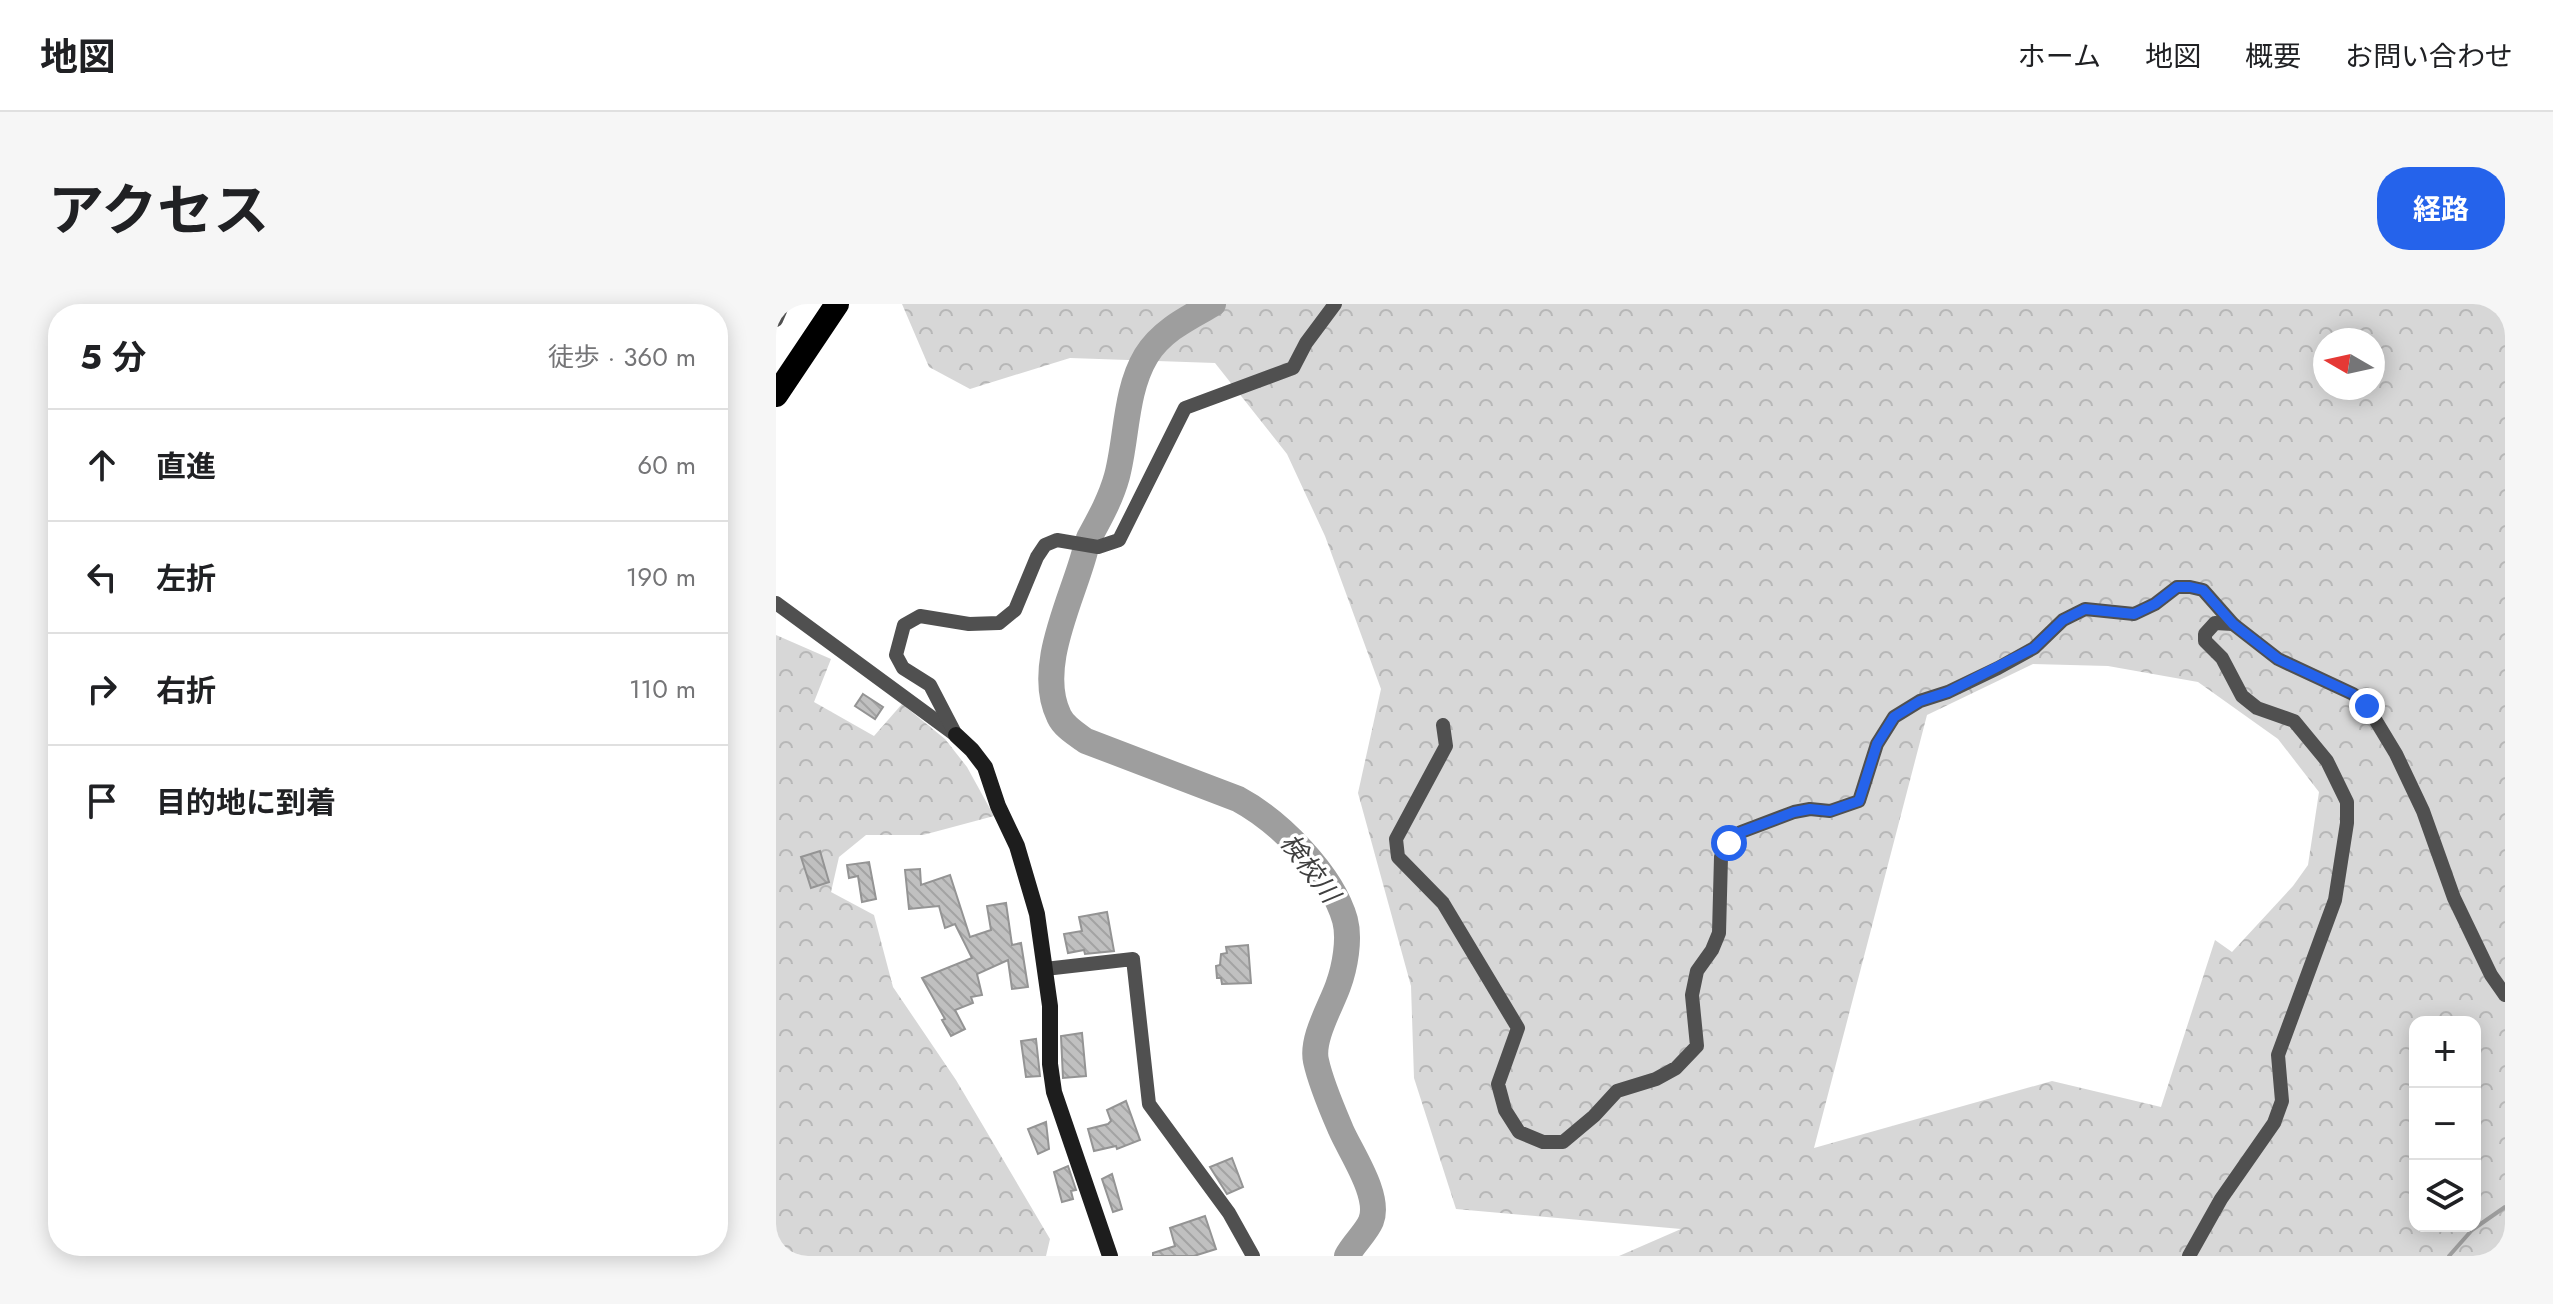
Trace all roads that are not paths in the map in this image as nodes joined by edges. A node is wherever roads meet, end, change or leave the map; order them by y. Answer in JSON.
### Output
{"nodes":[{"id":1,"x":783,"y":304,"type":"edge"},
{"id":2,"x":824,"y":304,"type":"edge"},
{"id":3,"x":837,"y":304,"type":"edge"},
{"id":4,"x":1335,"y":304,"type":"edge"},
{"id":5,"x":776,"y":320,"type":"edge"},
{"id":6,"x":776,"y":375,"type":"edge"},
{"id":7,"x":776,"y":395,"type":"edge"},
{"id":8,"x":777,"y":605,"type":"edge"},
{"id":9,"x":2233,"y":624,"type":"junction"},
{"id":10,"x":1443,"y":725,"type":"dead end"},
{"id":11,"x":956,"y":735,"type":"junction"},
{"id":12,"x":1045,"y":969,"type":"junction"},
{"id":13,"x":2505,"y":995,"type":"edge"},
{"id":14,"x":1251,"y":1254,"type":"edge"},
{"id":15,"x":1110,"y":1256,"type":"edge"},
{"id":16,"x":2189,"y":1256,"type":"edge"}],
"edges":[{"from":1,"to":5,"type":"street"},
{"from":2,"to":6,"type":"highway"},
{"from":3,"to":7,"type":"highway"},
{"from":4,"to":11,"type":"street"},
{"from":8,"to":11,"type":"street"},
{"from":9,"to":10,"type":"street"},
{"from":9,"to":13,"type":"street"},
{"from":9,"to":16,"type":"street"},
{"from":11,"to":12,"type":"street"},
{"from":12,"to":14,"type":"street"},
{"from":12,"to":15,"type":"street"}]}
